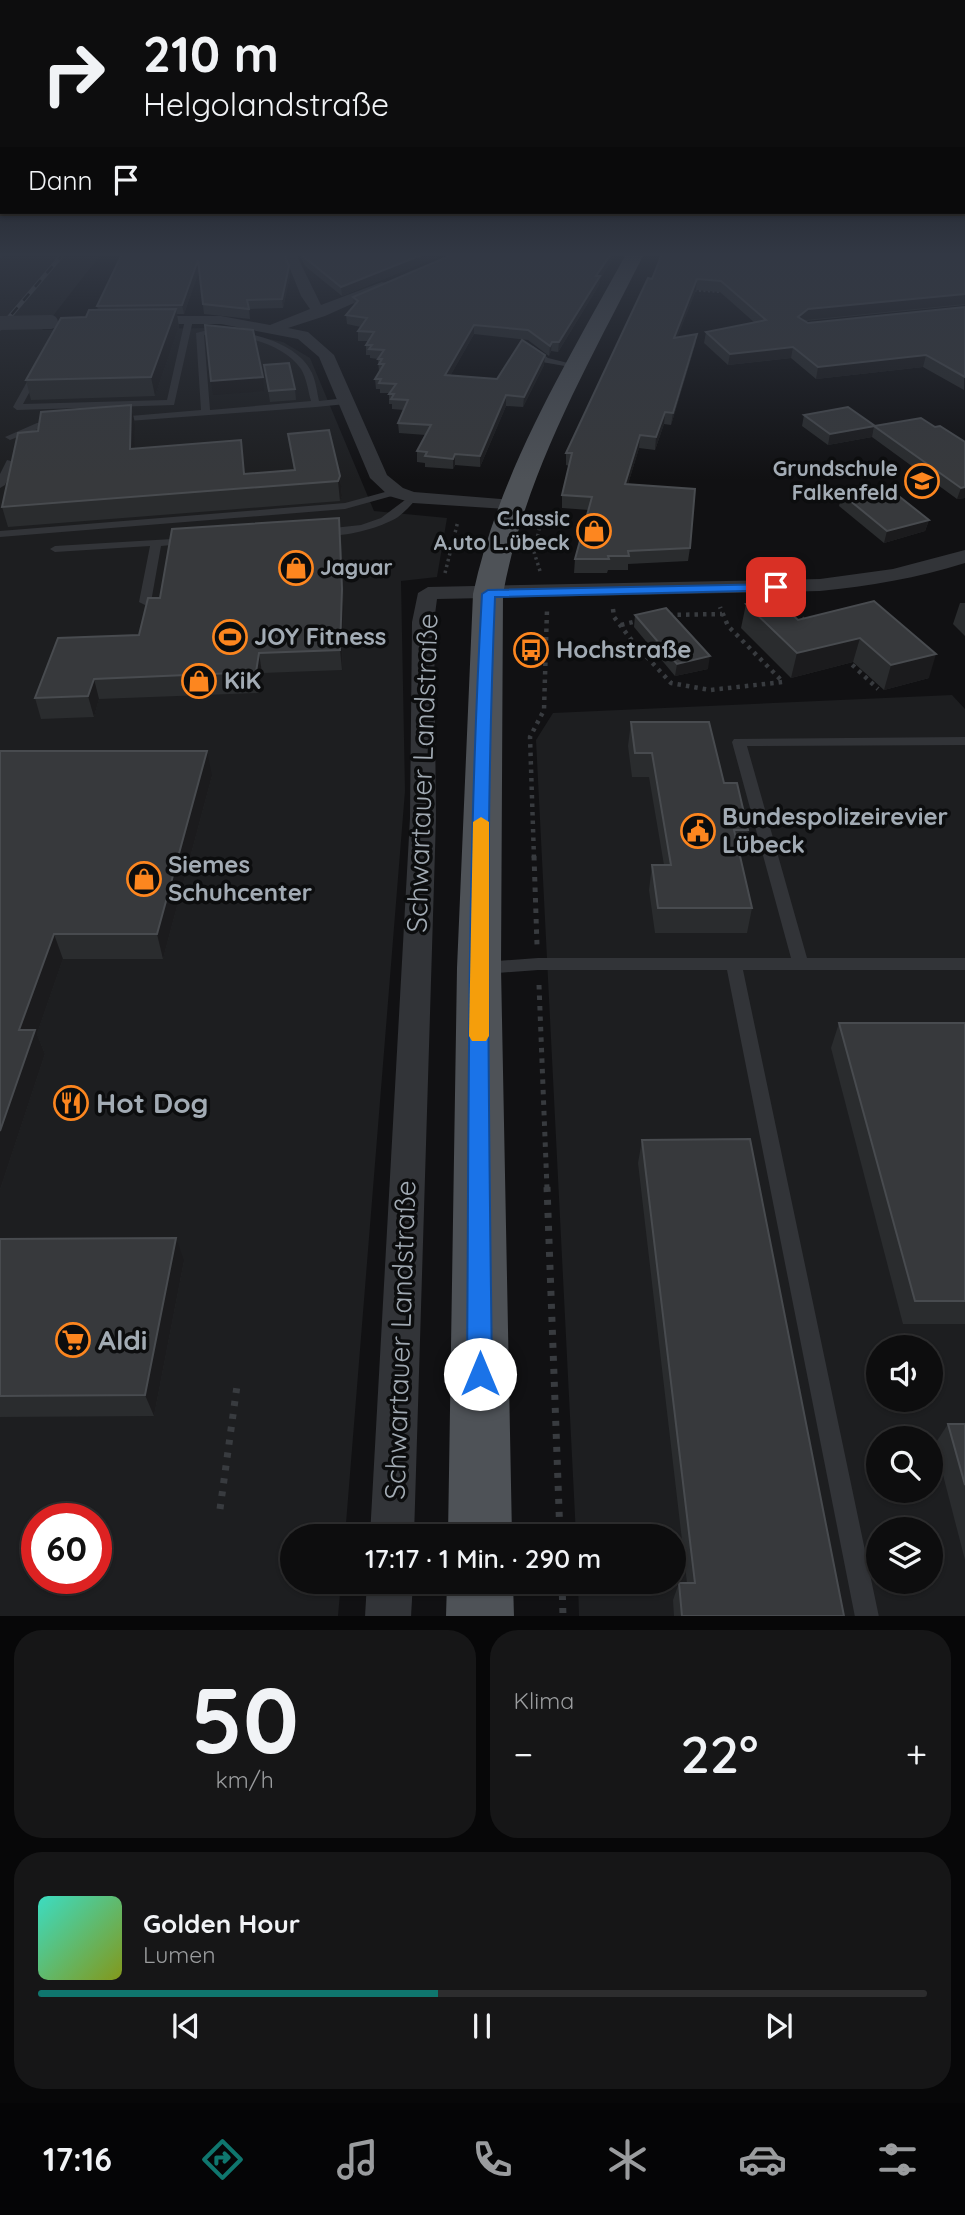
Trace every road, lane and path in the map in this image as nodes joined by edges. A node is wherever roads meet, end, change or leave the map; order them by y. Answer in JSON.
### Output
{"nodes":[{"id":1,"x":186,"y":329,"type":"edge"},
{"id":2,"x":280,"y":329,"type":"edge"},
{"id":3,"x":307,"y":329,"type":"edge"},
{"id":4,"x":595,"y":329,"type":"edge"},
{"id":5,"x":303,"y":335,"type":"junction"},
{"id":6,"x":526,"y":345,"type":"edge"},
{"id":7,"x":41,"y":364,"type":"edge"},
{"id":8,"x":576,"y":366,"type":"junction"},
{"id":9,"x":346,"y":401,"type":"junction"},
{"id":10,"x":316,"y":404,"type":"junction"},
{"id":11,"x":206,"y":414,"type":"junction"},
{"id":12,"x":110,"y":420,"type":"edge"},
{"id":13,"x":68,"y":423,"type":"edge"},
{"id":14,"x":10,"y":437,"type":"dead end"},
{"id":15,"x":10,"y":462,"type":"edge"},
{"id":16,"x":0,"y":485,"type":"edge"},
{"id":17,"x":404,"y":494,"type":"junction"},
{"id":18,"x":546,"y":499,"type":"dead end"},
{"id":19,"x":464,"y":502,"type":"junction"},
{"id":20,"x":514,"y":506,"type":"junction"},
{"id":21,"x":0,"y":534,"type":"edge"},
{"id":22,"x":305,"y":534,"type":"edge"},
{"id":23,"x":197,"y":540,"type":"edge"},
{"id":24,"x":156,"y":542,"type":"junction"},
{"id":25,"x":55,"y":549,"type":"dead end"},
{"id":26,"x":965,"y":556,"type":"edge"},
{"id":27,"x":776,"y":587,"type":"junction"},
{"id":28,"x":716,"y":589,"type":"junction"},
{"id":29,"x":613,"y":590,"type":"junction"},
{"id":30,"x":545,"y":592,"type":"junction"},
{"id":31,"x":466,"y":593,"type":"junction"},
{"id":32,"x":145,"y":602,"type":"edge"},
{"id":33,"x":722,"y":614,"type":"junction"},
{"id":34,"x":659,"y":616,"type":"edge"},
{"id":35,"x":646,"y":619,"type":"edge"},
{"id":36,"x":621,"y":625,"type":"junction"},
{"id":37,"x":813,"y":629,"type":"edge"},
{"id":38,"x":841,"y":655,"type":"edge"},
{"id":39,"x":878,"y":689,"type":"dead end"},
{"id":40,"x":965,"y":741,"type":"edge"},
{"id":41,"x":538,"y":964,"type":"junction"},
{"id":42,"x":965,"y":964,"type":"edge"},
{"id":43,"x":734,"y":965,"type":"junction"},
{"id":44,"x":801,"y":965,"type":"junction"},
{"id":45,"x":479,"y":968,"type":"junction"},
{"id":46,"x":237,"y":1386,"type":"dead end"},
{"id":47,"x":220,"y":1509,"type":"dead end"},
{"id":48,"x":393,"y":1524,"type":"edge"},
{"id":49,"x":480,"y":1524,"type":"edge"},
{"id":50,"x":560,"y":1524,"type":"edge"},
{"id":51,"x":389,"y":1594,"type":"edge"},
{"id":52,"x":480,"y":1594,"type":"edge"},
{"id":53,"x":562,"y":1594,"type":"edge"},
{"id":54,"x":388,"y":1616,"type":"edge"},
{"id":55,"x":480,"y":1616,"type":"edge"},
{"id":56,"x":563,"y":1616,"type":"edge"},
{"id":57,"x":867,"y":1616,"type":"edge"}],
"edges":[{"from":1,"to":7,"type":"lane"},
{"from":2,"to":5,"type":"street"},
{"from":3,"to":5,"type":"street"},
{"from":4,"to":8,"type":"main road"},
{"from":5,"to":9,"type":"street"},
{"from":6,"to":8,"type":"lane"},
{"from":8,"to":20,"type":"main road"},
{"from":9,"to":10,"type":"lane"},
{"from":9,"to":17,"type":"street"},
{"from":10,"to":11,"type":"lane"},
{"from":10,"to":11,"type":"lane"},
{"from":11,"to":12,"type":"lane"},
{"from":13,"to":14,"type":"lane"},
{"from":15,"to":16,"type":"lane"},
{"from":17,"to":19,"type":"street"},
{"from":17,"to":21,"type":"lane"},
{"from":17,"to":22,"type":"lane"},
{"from":18,"to":30,"type":"path"},
{"from":19,"to":20,"type":"street"},
{"from":19,"to":31,"type":"path"},
{"from":20,"to":31,"type":"main road"},
{"from":23,"to":24,"type":"lane"},
{"from":24,"to":25,"type":"lane"},
{"from":24,"to":32,"type":"lane"},
{"from":26,"to":27,"type":"street"},
{"from":27,"to":28,"type":"street"},
{"from":27,"to":37,"type":"path"},
{"from":28,"to":29,"type":"street"},
{"from":28,"to":33,"type":"path"},
{"from":29,"to":30,"type":"street"},
{"from":29,"to":36,"type":"path"},
{"from":30,"to":31,"type":"street"},
{"from":30,"to":41,"type":"path"},
{"from":31,"to":45,"type":"main road"},
{"from":31,"to":48,"type":"street","name":"Schwartauer Landstraße"},
{"from":33,"to":34,"type":"path"},
{"from":33,"to":36,"type":"path"},
{"from":35,"to":36,"type":"path"},
{"from":38,"to":39,"type":"path"},
{"from":40,"to":44,"type":"lane"},
{"from":41,"to":43,"type":"lane"},
{"from":41,"to":45,"type":"lane"},
{"from":41,"to":50,"type":"path"},
{"from":42,"to":44,"type":"lane"},
{"from":43,"to":44,"type":"lane"},
{"from":43,"to":57,"type":"lane"},
{"from":45,"to":49,"type":"main road"},
{"from":46,"to":47,"type":"path"},
{"from":51,"to":54,"type":"street"},
{"from":52,"to":55,"type":"main road"},
{"from":53,"to":56,"type":"path"}]}
